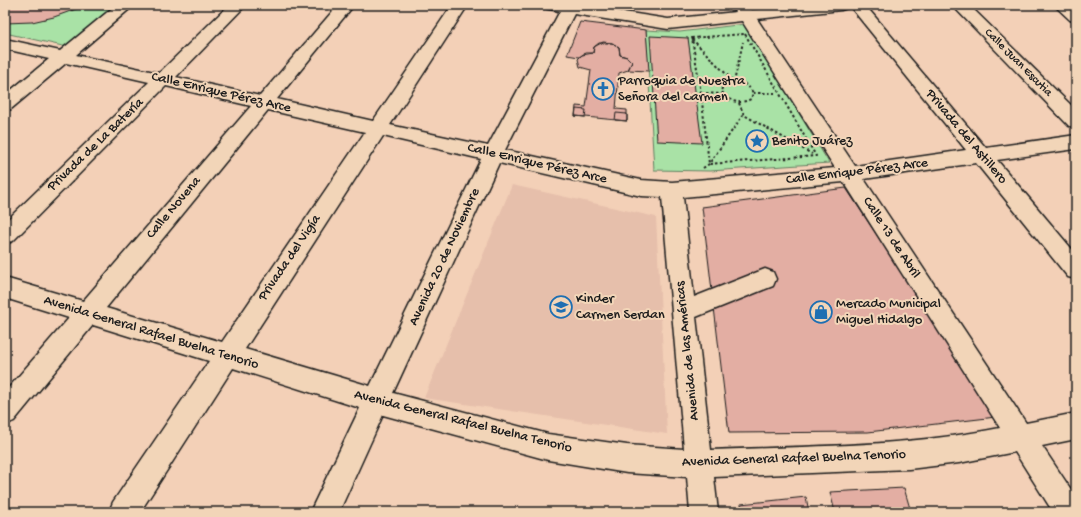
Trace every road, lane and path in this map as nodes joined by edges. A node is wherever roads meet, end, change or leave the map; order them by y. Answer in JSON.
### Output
{"nodes":[{"id":1,"x":126,"y":5,"type":"edge"},
{"id":2,"x":238,"y":5,"type":"edge"},
{"id":3,"x":346,"y":5,"type":"edge"},
{"id":4,"x":460,"y":5,"type":"edge"},
{"id":5,"x":841,"y":5,"type":"edge"},
{"id":6,"x":857,"y":5,"type":"edge"},
{"id":7,"x":960,"y":5,"type":"edge"},
{"id":8,"x":1062,"y":5,"type":"edge"},
{"id":9,"x":563,"y":6,"type":"edge"},
{"id":10,"x":743,"y":10,"type":"edge"},
{"id":11,"x":1076,"y":17,"type":"edge"},
{"id":12,"x":682,"y":24,"type":"junction"},
{"id":13,"x":745,"y":34,"type":"junction"},
{"id":14,"x":692,"y":38,"type":"junction"},
{"id":15,"x":5,"y":44,"type":"edge"},
{"id":16,"x":63,"y":57,"type":"junction"},
{"id":17,"x":163,"y":80,"type":"junction"},
{"id":18,"x":734,"y":82,"type":"junction"},
{"id":19,"x":701,"y":93,"type":"junction"},
{"id":20,"x":753,"y":93,"type":"junction"},
{"id":21,"x":779,"y":93,"type":"junction"},
{"id":22,"x":722,"y":94,"type":"junction"},
{"id":23,"x":263,"y":102,"type":"junction"},
{"id":24,"x":739,"y":103,"type":"junction"},
{"id":25,"x":5,"y":105,"type":"edge"},
{"id":26,"x":744,"y":115,"type":"junction"},
{"id":27,"x":1076,"y":121,"type":"edge"},
{"id":28,"x":377,"y":128,"type":"junction"},
{"id":29,"x":1076,"y":142,"type":"edge"},
{"id":30,"x":493,"y":154,"type":"junction"},
{"id":31,"x":816,"y":156,"type":"junction"},
{"id":32,"x":982,"y":156,"type":"junction"},
{"id":33,"x":709,"y":164,"type":"junction"},
{"id":34,"x":703,"y":168,"type":"dead end"},
{"id":35,"x":849,"y":174,"type":"junction"},
{"id":36,"x":672,"y":190,"type":"junction"},
{"id":37,"x":5,"y":235,"type":"edge"},
{"id":38,"x":1076,"y":270,"type":"edge"},
{"id":39,"x":764,"y":279,"type":"dead end"},
{"id":40,"x":5,"y":288,"type":"edge"},
{"id":41,"x":684,"y":311,"type":"junction"},
{"id":42,"x":86,"y":313,"type":"junction"},
{"id":43,"x":226,"y":355,"type":"junction"},
{"id":44,"x":378,"y":401,"type":"junction"},
{"id":45,"x":5,"y":412,"type":"edge"},
{"id":46,"x":1076,"y":426,"type":"edge"},
{"id":47,"x":1021,"y":438,"type":"junction"},
{"id":48,"x":700,"y":464,"type":"junction"},
{"id":49,"x":123,"y":512,"type":"edge"},
{"id":50,"x":324,"y":512,"type":"edge"},
{"id":51,"x":704,"y":512,"type":"edge"},
{"id":52,"x":1069,"y":512,"type":"edge"}],
"edges":[{"from":1,"to":16,"type":"street"},
{"from":2,"to":17,"type":"street","name":"Privada de La Batería"},
{"from":3,"to":23,"type":"street","name":"Calle Novena"},
{"from":4,"to":28,"type":"street","name":"Privada del Vigía"},
{"from":5,"to":10,"type":"street"},
{"from":6,"to":32,"type":"street","name":"Privada del Astillero"},
{"from":7,"to":27,"type":"street","name":"Calle Juan Escutia"},
{"from":8,"to":11,"type":"street"},
{"from":9,"to":12,"type":"street"},
{"from":9,"to":30,"type":"street","name":"Avenida 20 de Noviembre"},
{"from":10,"to":12,"type":"street"},
{"from":10,"to":13,"type":"path"},
{"from":10,"to":35,"type":"street","name":"Calle 13 de Abril"},
{"from":12,"to":14,"type":"path"},
{"from":13,"to":14,"type":"path"},
{"from":13,"to":18,"type":"path"},
{"from":13,"to":21,"type":"path"},
{"from":14,"to":18,"type":"path"},
{"from":14,"to":19,"type":"path"},
{"from":15,"to":16,"type":"street","name":"Calle Enrique Pérez Arce"},
{"from":16,"to":17,"type":"street","name":"Calle Enrique Pérez Arce"},
{"from":16,"to":25,"type":"street"},
{"from":17,"to":23,"type":"street","name":"Calle Enrique Pérez Arce"},
{"from":17,"to":37,"type":"street","name":"Privada de La Batería"},
{"from":18,"to":20,"type":"path"},
{"from":18,"to":22,"type":"path"},
{"from":19,"to":22,"type":"path"},
{"from":19,"to":33,"type":"path"},
{"from":20,"to":21,"type":"path"},
{"from":20,"to":24,"type":"path"},
{"from":21,"to":31,"type":"path"},
{"from":22,"to":24,"type":"path"},
{"from":23,"to":28,"type":"street","name":"Calle Enrique Pérez Arce"},
{"from":23,"to":42,"type":"street","name":"Calle Novena"},
{"from":24,"to":26,"type":"path"},
{"from":26,"to":31,"type":"path"},
{"from":26,"to":33,"type":"path"},
{"from":28,"to":30,"type":"street","name":"Calle Enrique Pérez Arce"},
{"from":28,"to":43,"type":"street","name":"Privada del Vigía"},
{"from":29,"to":32,"type":"street","name":"Calle Enrique Pérez Arce"},
{"from":30,"to":36,"type":"street","name":"Calle Enrique Pérez Arce"},
{"from":30,"to":44,"type":"street","name":"Avenida 20 de Noviembre"},
{"from":31,"to":33,"type":"path"},
{"from":31,"to":35,"type":"path"},
{"from":32,"to":35,"type":"street","name":"Calle Enrique Pérez Arce"},
{"from":32,"to":38,"type":"street","name":"Privada del Astillero"},
{"from":33,"to":34,"type":"path"},
{"from":35,"to":36,"type":"street","name":"Calle Enrique Pérez Arce"},
{"from":35,"to":47,"type":"street","name":"Calle 13 de Abril"},
{"from":36,"to":41,"type":"street","name":"Avenida de las Américas"},
{"from":39,"to":41,"type":"street"},
{"from":40,"to":42,"type":"street","name":"Avenida General Rafael Buelna Tenorio"},
{"from":41,"to":48,"type":"street","name":"Avenida de las Américas"},
{"from":42,"to":43,"type":"street","name":"Avenida General Rafael Buelna Tenorio"},
{"from":42,"to":45,"type":"street","name":"Calle Novena"},
{"from":43,"to":44,"type":"street","name":"Avenida General Rafael Buelna Tenorio"},
{"from":43,"to":49,"type":"street","name":"Privada del Vigía"},
{"from":44,"to":48,"type":"street","name":"Avenida General Rafael Buelna Tenorio"},
{"from":44,"to":50,"type":"street","name":"Avenida 20 de Noviembre"},
{"from":46,"to":47,"type":"street","name":"Avenida General Rafael Buelna Tenorio"},
{"from":47,"to":48,"type":"street","name":"Avenida General Rafael Buelna Tenorio"},
{"from":47,"to":52,"type":"street","name":"Calle 13 de Abril"},
{"from":48,"to":51,"type":"street","name":"Avenida de las Américas"}]}
